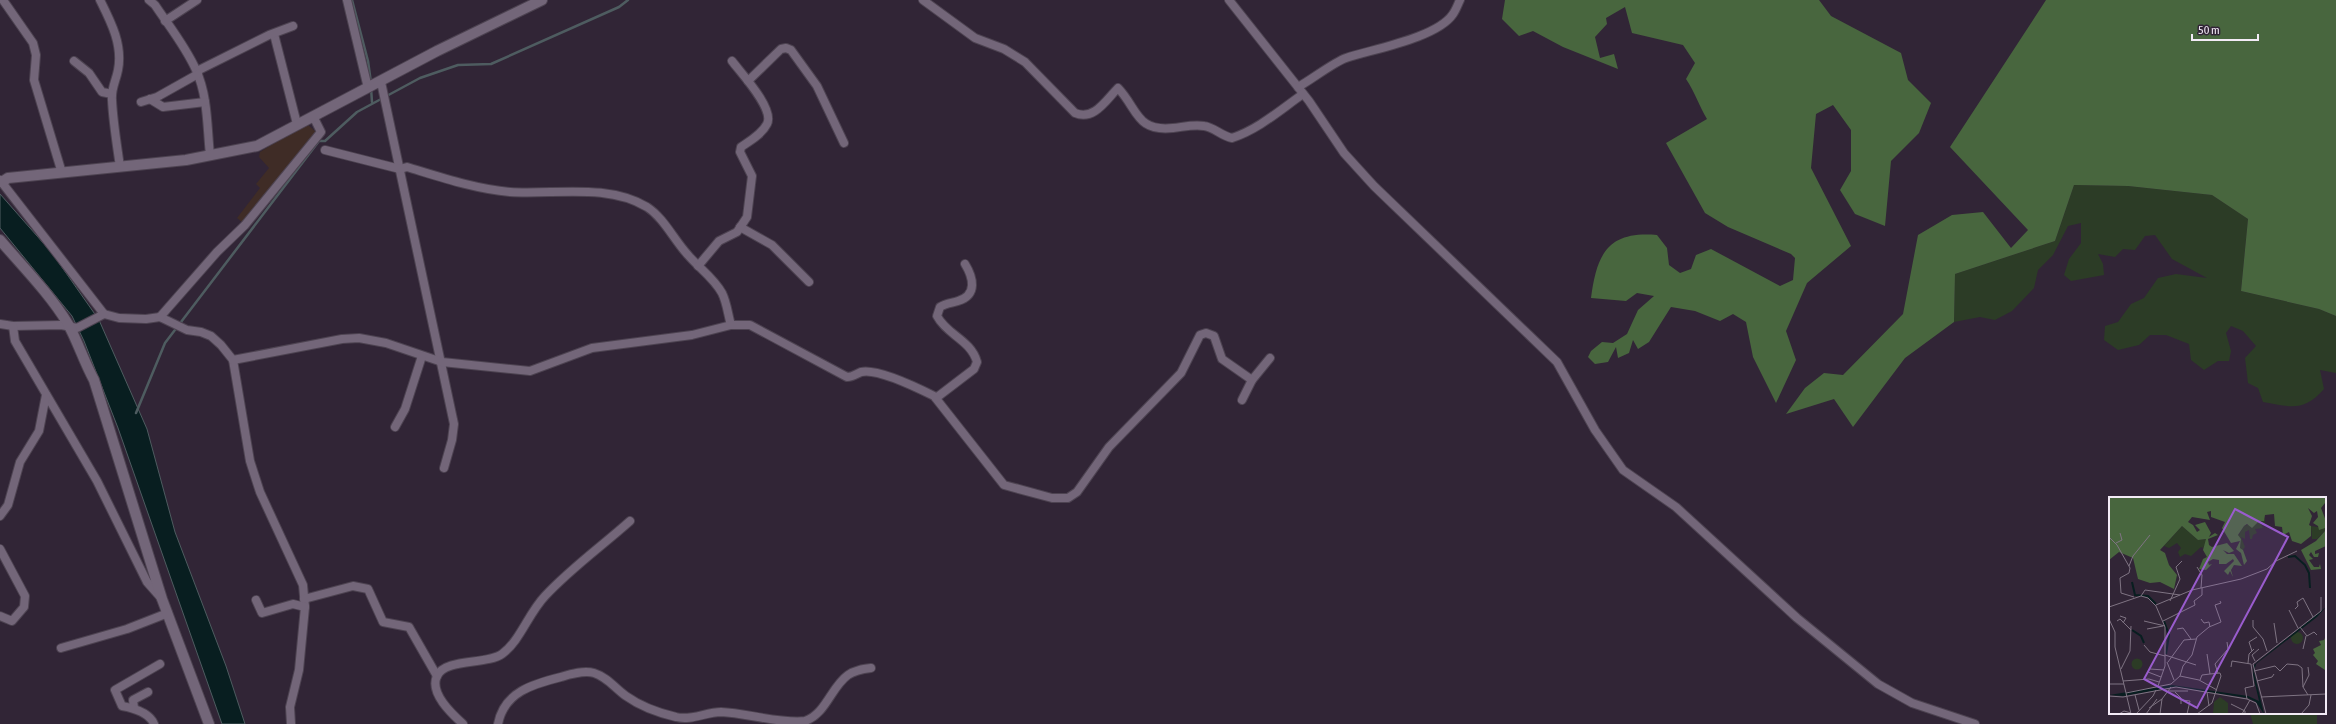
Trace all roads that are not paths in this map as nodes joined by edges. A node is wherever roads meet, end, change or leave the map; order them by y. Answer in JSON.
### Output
{"nodes":[{"id":1,"x":3,"y":0,"type":"edge"},
{"id":2,"x":100,"y":0,"type":"edge"},
{"id":3,"x":149,"y":0,"type":"edge"},
{"id":4,"x":197,"y":0,"type":"edge"},
{"id":5,"x":347,"y":0,"type":"edge"},
{"id":6,"x":541,"y":0,"type":"edge"},
{"id":7,"x":922,"y":0,"type":"edge"},
{"id":8,"x":1229,"y":0,"type":"edge"},
{"id":9,"x":1460,"y":0,"type":"edge"},
{"id":10,"x":165,"y":21,"type":"junction"},
{"id":11,"x":293,"y":26,"type":"dead end"},
{"id":12,"x":274,"y":34,"type":"junction"},
{"id":13,"x":74,"y":61,"type":"dead end"},
{"id":14,"x":732,"y":61,"type":"dead end"},
{"id":15,"x":197,"y":72,"type":"junction"},
{"id":16,"x":748,"y":82,"type":"junction"},
{"id":17,"x":375,"y":86,"type":"junction"},
{"id":18,"x":1301,"y":90,"type":"junction"},
{"id":19,"x":112,"y":94,"type":"junction"},
{"id":20,"x":150,"y":99,"type":"junction"},
{"id":21,"x":141,"y":102,"type":"dead end"},
{"id":22,"x":205,"y":102,"type":"junction"},
{"id":23,"x":313,"y":116,"type":"junction"},
{"id":24,"x":297,"y":124,"type":"junction"},
{"id":25,"x":844,"y":143,"type":"dead end"},
{"id":26,"x":325,"y":150,"type":"dead end"},
{"id":27,"x":210,"y":155,"type":"junction"},
{"id":28,"x":120,"y":167,"type":"junction"},
{"id":29,"x":400,"y":169,"type":"junction"},
{"id":30,"x":62,"y":174,"type":"junction"},
{"id":31,"x":1,"y":181,"type":"edge"},
{"id":32,"x":740,"y":226,"type":"junction"},
{"id":33,"x":0,"y":240,"type":"edge"},
{"id":34,"x":965,"y":264,"type":"dead end"},
{"id":35,"x":698,"y":266,"type":"junction"},
{"id":36,"x":809,"y":282,"type":"dead end"},
{"id":37,"x":101,"y":315,"type":"junction"},
{"id":38,"x":163,"y":318,"type":"junction"},
{"id":39,"x":0,"y":324,"type":"edge"},
{"id":40,"x":731,"y":325,"type":"junction"},
{"id":41,"x":13,"y":326,"type":"junction"},
{"id":42,"x":72,"y":327,"type":"junction"},
{"id":43,"x":422,"y":356,"type":"junction"},
{"id":44,"x":1270,"y":358,"type":"dead end"},
{"id":45,"x":233,"y":360,"type":"junction"},
{"id":46,"x":442,"y":362,"type":"junction"},
{"id":47,"x":1252,"y":380,"type":"junction"},
{"id":48,"x":46,"y":395,"type":"junction"},
{"id":49,"x":936,"y":398,"type":"junction"},
{"id":50,"x":1242,"y":400,"type":"dead end"},
{"id":51,"x":395,"y":427,"type":"dead end"},
{"id":52,"x":444,"y":468,"type":"dead end"},
{"id":53,"x":0,"y":516,"type":"edge"},
{"id":54,"x":630,"y":521,"type":"dead end"},
{"id":55,"x":0,"y":549,"type":"edge"},
{"id":56,"x":162,"y":599,"type":"junction"},
{"id":57,"x":304,"y":599,"type":"junction"},
{"id":58,"x":256,"y":600,"type":"dead end"},
{"id":59,"x":305,"y":607,"type":"junction"},
{"id":60,"x":168,"y":613,"type":"junction"},
{"id":61,"x":0,"y":616,"type":"edge"},
{"id":62,"x":61,"y":648,"type":"dead end"},
{"id":63,"x":160,"y":664,"type":"dead end"},
{"id":64,"x":871,"y":668,"type":"dead end"},
{"id":65,"x":437,"y":676,"type":"junction"},
{"id":66,"x":148,"y":692,"type":"dead end"},
{"id":67,"x":134,"y":708,"type":"junction"},
{"id":68,"x":154,"y":724,"type":"edge"},
{"id":69,"x":209,"y":724,"type":"edge"},
{"id":70,"x":291,"y":724,"type":"edge"},
{"id":71,"x":463,"y":724,"type":"edge"},
{"id":72,"x":498,"y":724,"type":"edge"},
{"id":73,"x":1975,"y":724,"type":"edge"}],
"edges":[{"from":1,"to":30,"type":"street"},
{"from":2,"to":19,"type":"street"},
{"from":3,"to":10,"type":"street"},
{"from":4,"to":10,"type":"street"},
{"from":5,"to":17,"type":"street"},
{"from":6,"to":17,"type":"street"},
{"from":7,"to":18,"type":"street"},
{"from":8,"to":18,"type":"street"},
{"from":9,"to":18,"type":"street"},
{"from":10,"to":15,"type":"street"},
{"from":11,"to":12,"type":"street"},
{"from":12,"to":15,"type":"street"},
{"from":12,"to":24,"type":"street"},
{"from":13,"to":19,"type":"street"},
{"from":14,"to":16,"type":"street"},
{"from":15,"to":20,"type":"street"},
{"from":15,"to":22,"type":"street"},
{"from":16,"to":25,"type":"street"},
{"from":16,"to":32,"type":"street"},
{"from":17,"to":23,"type":"street"},
{"from":17,"to":29,"type":"street"},
{"from":18,"to":73,"type":"street"},
{"from":19,"to":28,"type":"street"},
{"from":20,"to":21,"type":"street"},
{"from":20,"to":22,"type":"street"},
{"from":22,"to":27,"type":"street"},
{"from":23,"to":24,"type":"street"},
{"from":23,"to":38,"type":"street"},
{"from":24,"to":27,"type":"street"},
{"from":26,"to":29,"type":"street"},
{"from":27,"to":28,"type":"street"},
{"from":28,"to":30,"type":"street"},
{"from":29,"to":35,"type":"street"},
{"from":29,"to":46,"type":"street"},
{"from":30,"to":31,"type":"street"},
{"from":31,"to":37,"type":"street"},
{"from":32,"to":35,"type":"street"},
{"from":32,"to":36,"type":"street"},
{"from":33,"to":42,"type":"street"},
{"from":34,"to":49,"type":"street"},
{"from":35,"to":40,"type":"street"},
{"from":37,"to":38,"type":"street"},
{"from":37,"to":42,"type":"street"},
{"from":38,"to":45,"type":"street"},
{"from":39,"to":41,"type":"street"},
{"from":40,"to":46,"type":"street"},
{"from":40,"to":49,"type":"street"},
{"from":41,"to":42,"type":"street"},
{"from":41,"to":48,"type":"street"},
{"from":42,"to":56,"type":"street"},
{"from":43,"to":45,"type":"street"},
{"from":43,"to":46,"type":"street"},
{"from":43,"to":51,"type":"street"},
{"from":44,"to":47,"type":"street"},
{"from":45,"to":57,"type":"street"},
{"from":46,"to":52,"type":"street"},
{"from":47,"to":49,"type":"street"},
{"from":47,"to":50,"type":"street"},
{"from":48,"to":53,"type":"street"},
{"from":48,"to":56,"type":"street"},
{"from":54,"to":65,"type":"street"},
{"from":55,"to":61,"type":"street"},
{"from":56,"to":60,"type":"street"},
{"from":57,"to":59,"type":"street"},
{"from":57,"to":65,"type":"street"},
{"from":58,"to":59,"type":"street"},
{"from":59,"to":70,"type":"street"},
{"from":60,"to":62,"type":"street"},
{"from":60,"to":69,"type":"street"},
{"from":63,"to":67,"type":"street"},
{"from":64,"to":72,"type":"street"},
{"from":65,"to":71,"type":"street"},
{"from":66,"to":67,"type":"street"},
{"from":67,"to":68,"type":"street"}]}
